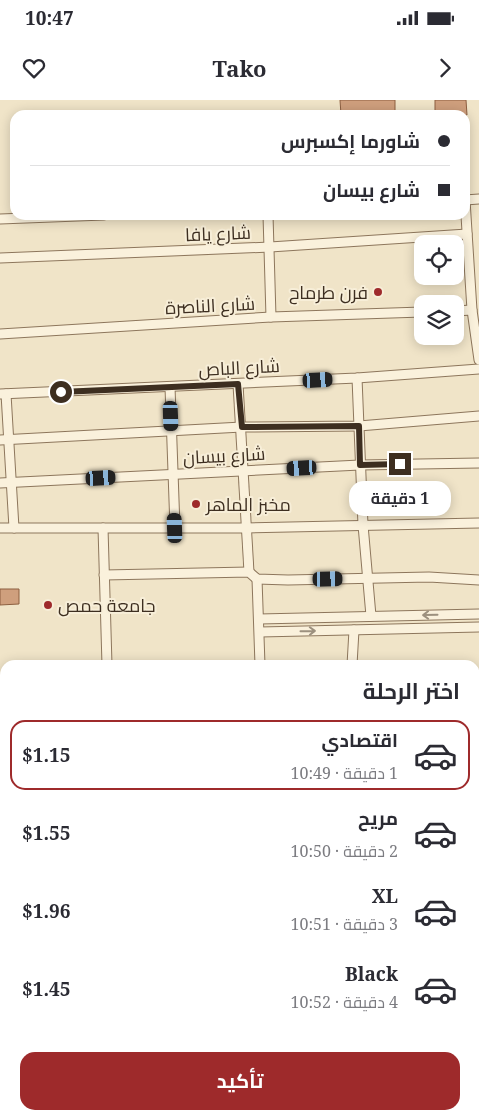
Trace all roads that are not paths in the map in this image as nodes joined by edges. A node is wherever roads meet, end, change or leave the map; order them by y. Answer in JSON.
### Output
{"nodes":[{"id":1,"x":268,"y":220,"type":"edge"},
{"id":2,"x":466,"y":220,"type":"edge"},
{"id":3,"x":467,"y":234,"type":"junction"},
{"id":4,"x":270,"y":247,"type":"junction"},
{"id":5,"x":0,"y":258,"type":"edge"},
{"id":6,"x":464,"y":310,"type":"edge"},
{"id":7,"x":472,"y":310,"type":"junction"},
{"id":8,"x":414,"y":312,"type":"edge"},
{"id":9,"x":271,"y":317,"type":"junction"},
{"id":10,"x":0,"y":334,"type":"edge"},
{"id":11,"x":479,"y":360,"type":"edge"},
{"id":12,"x":479,"y":368,"type":"edge"},
{"id":13,"x":357,"y":378,"type":"junction"},
{"id":14,"x":238,"y":384,"type":"junction"},
{"id":15,"x":170,"y":387,"type":"junction"},
{"id":16,"x":3,"y":394,"type":"edge"},
{"id":17,"x":479,"y":416,"type":"edge"},
{"id":18,"x":359,"y":426,"type":"junction"},
{"id":19,"x":242,"y":427,"type":"junction"},
{"id":20,"x":171,"y":430,"type":"junction"},
{"id":21,"x":4,"y":440,"type":"edge"},
{"id":22,"x":479,"y":462,"type":"edge"},
{"id":23,"x":360,"y":465,"type":"junction"},
{"id":24,"x":244,"y":470,"type":"junction"},
{"id":25,"x":173,"y":474,"type":"junction"},
{"id":26,"x":0,"y":482,"type":"edge"},
{"id":27,"x":11,"y":482,"type":"junction"},
{"id":28,"x":479,"y":523,"type":"edge"},
{"id":29,"x":363,"y":525,"type":"junction"},
{"id":30,"x":0,"y":528,"type":"edge"},
{"id":31,"x":14,"y":528,"type":"junction"},
{"id":32,"x":102,"y":528,"type":"junction"},
{"id":33,"x":175,"y":528,"type":"junction"},
{"id":34,"x":246,"y":528,"type":"junction"},
{"id":35,"x":249,"y":572,"type":"junction"},
{"id":36,"x":104,"y":574,"type":"junction"},
{"id":37,"x":368,"y":578,"type":"junction"},
{"id":38,"x":257,"y":579,"type":"junction"},
{"id":39,"x":479,"y":580,"type":"edge"},
{"id":40,"x":479,"y":614,"type":"edge"},
{"id":41,"x":371,"y":616,"type":"junction"},
{"id":42,"x":259,"y":619,"type":"junction"},
{"id":43,"x":479,"y":627,"type":"edge"},
{"id":44,"x":354,"y":630,"type":"junction"},
{"id":45,"x":260,"y":632,"type":"junction"},
{"id":46,"x":106,"y":660,"type":"edge"},
{"id":47,"x":260,"y":660,"type":"edge"},
{"id":48,"x":352,"y":660,"type":"edge"}],
"edges":[{"from":1,"to":4,"type":"street"},
{"from":2,"to":3,"type":"street"},
{"from":3,"to":4,"type":"street","name":"شارع يافا"},
{"from":3,"to":7,"type":"street"},
{"from":4,"to":5,"type":"street","name":"شارع يافا"},
{"from":4,"to":9,"type":"street"},
{"from":6,"to":7,"type":"street"},
{"from":7,"to":11,"type":"street"},
{"from":8,"to":9,"type":"street","name":"شارع الناصرة"},
{"from":9,"to":10,"type":"street","name":"شارع الناصرة"},
{"from":12,"to":13,"type":"street","name":"شارع الباص"},
{"from":13,"to":14,"type":"street","name":"شارع الباص"},
{"from":13,"to":18,"type":"street"},
{"from":14,"to":15,"type":"street","name":"شارع الباص"},
{"from":14,"to":19,"type":"street"},
{"from":15,"to":16,"type":"street","name":"شارع الباص"},
{"from":15,"to":20,"type":"street"},
{"from":16,"to":21,"type":"street"},
{"from":17,"to":18,"type":"street"},
{"from":18,"to":19,"type":"street"},
{"from":18,"to":23,"type":"street"},
{"from":19,"to":20,"type":"street"},
{"from":19,"to":24,"type":"street"},
{"from":20,"to":21,"type":"street"},
{"from":20,"to":25,"type":"street"},
{"from":21,"to":27,"type":"street"},
{"from":22,"to":23,"type":"street","name":"شارع بيسان"},
{"from":23,"to":24,"type":"street","name":"شارع بيسان"},
{"from":23,"to":29,"type":"street"},
{"from":24,"to":25,"type":"street","name":"شارع بيسان"},
{"from":24,"to":34,"type":"street"},
{"from":25,"to":27,"type":"street","name":"شارع بيسان"},
{"from":25,"to":33,"type":"street"},
{"from":26,"to":27,"type":"street","name":"شارع بيسان"},
{"from":27,"to":31,"type":"street"},
{"from":28,"to":29,"type":"street"},
{"from":29,"to":34,"type":"street"},
{"from":29,"to":37,"type":"street"},
{"from":30,"to":31,"type":"street"},
{"from":31,"to":32,"type":"street"},
{"from":32,"to":33,"type":"street"},
{"from":32,"to":36,"type":"street"},
{"from":33,"to":34,"type":"street"},
{"from":34,"to":35,"type":"street"},
{"from":35,"to":36,"type":"street"},
{"from":35,"to":38,"type":"street"},
{"from":36,"to":46,"type":"street"},
{"from":37,"to":38,"type":"street"},
{"from":37,"to":39,"type":"street"},
{"from":37,"to":41,"type":"street"},
{"from":38,"to":42,"type":"street"},
{"from":40,"to":41,"type":"street","one_way":true},
{"from":41,"to":42,"type":"street"},
{"from":42,"to":45,"type":"street"},
{"from":43,"to":44,"type":"street"},
{"from":45,"to":44,"type":"street","one_way":true},
{"from":44,"to":48,"type":"street"},
{"from":45,"to":47,"type":"street"}]}
